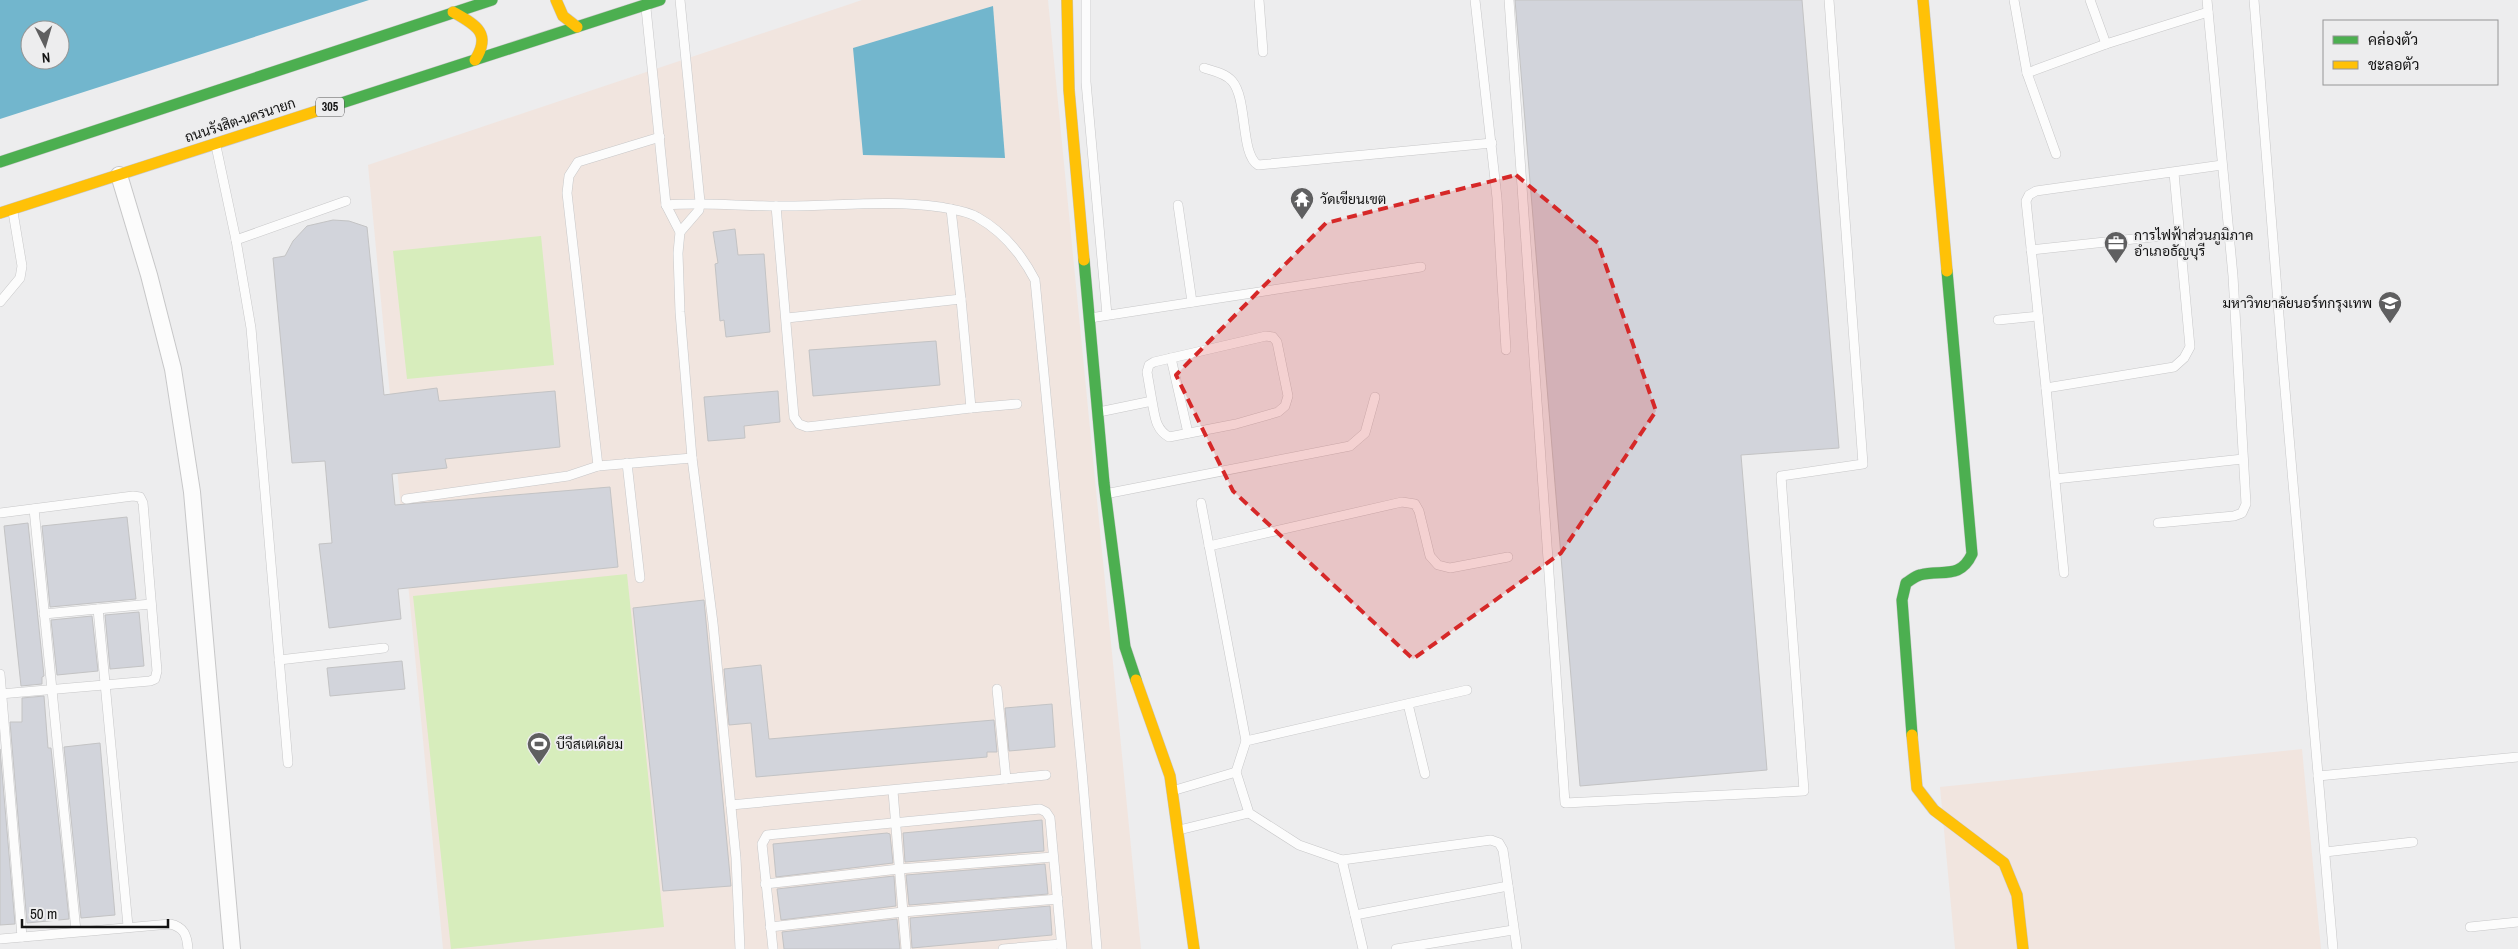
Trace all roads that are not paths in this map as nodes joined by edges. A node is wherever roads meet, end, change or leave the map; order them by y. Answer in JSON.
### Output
{"nodes":[{"id":1,"x":492,"y":0,"type":"edge"},
{"id":2,"x":556,"y":0,"type":"edge"},
{"id":3,"x":660,"y":0,"type":"edge"},
{"id":4,"x":680,"y":0,"type":"edge"},
{"id":5,"x":1067,"y":0,"type":"edge"},
{"id":6,"x":1086,"y":0,"type":"edge"},
{"id":7,"x":1259,"y":0,"type":"edge"},
{"id":8,"x":1475,"y":0,"type":"edge"},
{"id":9,"x":1509,"y":0,"type":"edge"},
{"id":10,"x":1829,"y":0,"type":"edge"},
{"id":11,"x":1923,"y":0,"type":"edge"},
{"id":12,"x":2014,"y":0,"type":"edge"},
{"id":13,"x":2090,"y":0,"type":"edge"},
{"id":14,"x":2207,"y":0,"type":"edge"},
{"id":15,"x":2254,"y":0,"type":"edge"},
{"id":16,"x":646,"y":5,"type":"junction"},
{"id":17,"x":453,"y":12,"type":"junction"},
{"id":18,"x":2208,"y":12,"type":"junction"},
{"id":19,"x":577,"y":27,"type":"junction"},
{"id":20,"x":2106,"y":44,"type":"junction"},
{"id":21,"x":1264,"y":52,"type":"dead end"},
{"id":22,"x":475,"y":60,"type":"junction"},
{"id":23,"x":1204,"y":68,"type":"dead end"},
{"id":24,"x":2028,"y":73,"type":"junction"},
{"id":25,"x":660,"y":137,"type":"junction"},
{"id":26,"x":1492,"y":143,"type":"junction"},
{"id":27,"x":215,"y":144,"type":"junction"},
{"id":28,"x":2056,"y":154,"type":"dead end"},
{"id":29,"x":0,"y":162,"type":"edge"},
{"id":30,"x":2222,"y":165,"type":"junction"},
{"id":31,"x":2174,"y":173,"type":"junction"},
{"id":32,"x":119,"y":175,"type":"junction"},
{"id":33,"x":346,"y":201,"type":"dead end"},
{"id":34,"x":700,"y":202,"type":"junction"},
{"id":35,"x":666,"y":205,"type":"junction"},
{"id":36,"x":1178,"y":205,"type":"dead end"},
{"id":37,"x":776,"y":206,"type":"junction"},
{"id":38,"x":12,"y":209,"type":"junction"},
{"id":39,"x":951,"y":209,"type":"junction"},
{"id":40,"x":0,"y":213,"type":"edge"},
{"id":41,"x":680,"y":232,"type":"junction"},
{"id":42,"x":2180,"y":234,"type":"junction"},
{"id":43,"x":236,"y":240,"type":"junction"},
{"id":44,"x":2031,"y":250,"type":"junction"},
{"id":45,"x":1421,"y":266,"type":"dead end"},
{"id":46,"x":960,"y":299,"type":"junction"},
{"id":47,"x":0,"y":302,"type":"edge"},
{"id":48,"x":1192,"y":302,"type":"junction"},
{"id":49,"x":1107,"y":315,"type":"junction"},
{"id":50,"x":2038,"y":316,"type":"junction"},
{"id":51,"x":787,"y":318,"type":"junction"},
{"id":52,"x":1089,"y":318,"type":"junction"},
{"id":53,"x":1998,"y":320,"type":"dead end"},
{"id":54,"x":1506,"y":350,"type":"dead end"},
{"id":55,"x":1171,"y":358,"type":"junction"},
{"id":56,"x":2046,"y":388,"type":"junction"},
{"id":57,"x":1374,"y":397,"type":"dead end"},
{"id":58,"x":1152,"y":401,"type":"junction"},
{"id":59,"x":1017,"y":404,"type":"dead end"},
{"id":60,"x":971,"y":408,"type":"junction"},
{"id":61,"x":1098,"y":412,"type":"junction"},
{"id":62,"x":1188,"y":433,"type":"junction"},
{"id":63,"x":692,"y":458,"type":"junction"},
{"id":64,"x":2243,"y":459,"type":"junction"},
{"id":65,"x":627,"y":463,"type":"junction"},
{"id":66,"x":598,"y":466,"type":"junction"},
{"id":67,"x":2055,"y":479,"type":"junction"},
{"id":68,"x":1105,"y":494,"type":"junction"},
{"id":69,"x":406,"y":499,"type":"dead end"},
{"id":70,"x":1201,"y":503,"type":"dead end"},
{"id":71,"x":34,"y":509,"type":"junction"},
{"id":72,"x":0,"y":512,"type":"edge"},
{"id":73,"x":2158,"y":523,"type":"dead end"},
{"id":74,"x":1209,"y":546,"type":"junction"},
{"id":75,"x":1508,"y":557,"type":"dead end"},
{"id":76,"x":2064,"y":573,"type":"dead end"},
{"id":77,"x":640,"y":578,"type":"dead end"},
{"id":78,"x":151,"y":604,"type":"junction"},
{"id":79,"x":98,"y":609,"type":"junction"},
{"id":80,"x":44,"y":614,"type":"junction"},
{"id":81,"x":384,"y":648,"type":"dead end"},
{"id":82,"x":279,"y":660,"type":"junction"},
{"id":83,"x":0,"y":674,"type":"edge"},
{"id":84,"x":106,"y":685,"type":"junction"},
{"id":85,"x":996,"y":689,"type":"dead end"},
{"id":86,"x":52,"y":690,"type":"junction"},
{"id":87,"x":1467,"y":690,"type":"dead end"},
{"id":88,"x":1,"y":694,"type":"edge"},
{"id":89,"x":1408,"y":704,"type":"junction"},
{"id":90,"x":1246,"y":741,"type":"junction"},
{"id":91,"x":2518,"y":757,"type":"edge"},
{"id":92,"x":288,"y":763,"type":"dead end"},
{"id":93,"x":1236,"y":772,"type":"junction"},
{"id":94,"x":1425,"y":774,"type":"dead end"},
{"id":95,"x":1046,"y":775,"type":"dead end"},
{"id":96,"x":2318,"y":776,"type":"junction"},
{"id":97,"x":1006,"y":779,"type":"junction"},
{"id":98,"x":892,"y":791,"type":"junction"},
{"id":99,"x":1172,"y":791,"type":"junction"},
{"id":100,"x":731,"y":805,"type":"junction"},
{"id":101,"x":1249,"y":813,"type":"junction"},
{"id":102,"x":895,"y":822,"type":"junction"},
{"id":103,"x":1178,"y":831,"type":"junction"},
{"id":104,"x":2413,"y":842,"type":"dead end"},
{"id":105,"x":2325,"y":852,"type":"junction"},
{"id":106,"x":1053,"y":857,"type":"junction"},
{"id":107,"x":1342,"y":860,"type":"junction"},
{"id":108,"x":899,"y":869,"type":"junction"},
{"id":109,"x":765,"y":884,"type":"junction"},
{"id":110,"x":1508,"y":886,"type":"junction"},
{"id":111,"x":1058,"y":899,"type":"junction"},
{"id":112,"x":903,"y":912,"type":"junction"},
{"id":113,"x":1356,"y":915,"type":"junction"},
{"id":114,"x":2518,"y":922,"type":"edge"},
{"id":115,"x":128,"y":926,"type":"junction"},
{"id":116,"x":770,"y":927,"type":"junction"},
{"id":117,"x":2470,"y":927,"type":"dead end"},
{"id":118,"x":1514,"y":930,"type":"junction"},
{"id":119,"x":76,"y":931,"type":"junction"},
{"id":120,"x":22,"y":937,"type":"junction"},
{"id":121,"x":0,"y":939,"type":"edge"},
{"id":122,"x":1061,"y":946,"type":"edge"},
{"id":123,"x":188,"y":949,"type":"edge"},
{"id":124,"x":232,"y":949,"type":"edge"},
{"id":125,"x":740,"y":949,"type":"edge"},
{"id":126,"x":773,"y":949,"type":"edge"},
{"id":127,"x":906,"y":949,"type":"edge"},
{"id":128,"x":1002,"y":949,"type":"edge"},
{"id":129,"x":1097,"y":949,"type":"edge"},
{"id":130,"x":1194,"y":949,"type":"edge"},
{"id":131,"x":1364,"y":949,"type":"edge"},
{"id":132,"x":1396,"y":949,"type":"edge"},
{"id":133,"x":1518,"y":949,"type":"edge"},
{"id":134,"x":2023,"y":949,"type":"edge"},
{"id":135,"x":2333,"y":949,"type":"edge"}],
"edges":[{"from":1,"to":17,"type":"street"},
{"from":2,"to":19,"type":"street"},
{"from":3,"to":16,"type":"street","name":"ถนนรังสิต-นครนายก","number":"305"},
{"from":4,"to":34,"type":"lane"},
{"from":5,"to":52,"type":"street"},
{"from":6,"to":49,"type":"lane"},
{"from":7,"to":21,"type":"lane"},
{"from":8,"to":26,"type":"lane"},
{"from":9,"to":10,"type":"lane"},
{"from":11,"to":134,"type":"street"},
{"from":12,"to":24,"type":"lane"},
{"from":13,"to":20,"type":"lane"},
{"from":14,"to":18,"type":"lane"},
{"from":15,"to":96,"type":"lane"},
{"from":16,"to":19,"type":"street","name":"ถนนรังสิต-นครนายก","number":"305"},
{"from":16,"to":25,"type":"lane"},
{"from":17,"to":22,"type":"street"},
{"from":17,"to":29,"type":"street"},
{"from":18,"to":20,"type":"lane"},
{"from":18,"to":30,"type":"lane"},
{"from":19,"to":22,"type":"street","name":"ถนนรังสิต-นครนายก","number":"305"},
{"from":20,"to":24,"type":"lane"},
{"from":22,"to":27,"type":"street","name":"ถนนรังสิต-นครนายก","number":"305"},
{"from":23,"to":26,"type":"lane"},
{"from":24,"to":28,"type":"lane"},
{"from":25,"to":35,"type":"lane"},
{"from":25,"to":66,"type":"lane"},
{"from":26,"to":54,"type":"lane"},
{"from":27,"to":32,"type":"street","name":"ถนนรังสิต-นครนายก","number":"305"},
{"from":27,"to":43,"type":"lane"},
{"from":30,"to":31,"type":"lane"},
{"from":30,"to":64,"type":"lane"},
{"from":31,"to":42,"type":"lane"},
{"from":31,"to":44,"type":"lane"},
{"from":32,"to":38,"type":"street","name":"ถนนรังสิต-นครนายก","number":"305"},
{"from":32,"to":124,"type":"street"},
{"from":33,"to":43,"type":"lane"},
{"from":34,"to":35,"type":"lane"},
{"from":34,"to":37,"type":"lane"},
{"from":34,"to":41,"type":"lane"},
{"from":35,"to":41,"type":"lane"},
{"from":36,"to":48,"type":"lane"},
{"from":37,"to":39,"type":"lane"},
{"from":37,"to":51,"type":"lane"},
{"from":38,"to":40,"type":"street","name":"ถนนรังสิต-นครนายก","number":"305"},
{"from":38,"to":47,"type":"lane"},
{"from":39,"to":46,"type":"lane"},
{"from":39,"to":129,"type":"lane"},
{"from":41,"to":63,"type":"lane"},
{"from":42,"to":44,"type":"lane"},
{"from":42,"to":56,"type":"lane"},
{"from":43,"to":82,"type":"lane"},
{"from":44,"to":50,"type":"lane"},
{"from":45,"to":48,"type":"lane"},
{"from":46,"to":51,"type":"lane"},
{"from":46,"to":60,"type":"lane"},
{"from":48,"to":49,"type":"lane"},
{"from":49,"to":52,"type":"lane"},
{"from":50,"to":53,"type":"lane"},
{"from":50,"to":56,"type":"lane"},
{"from":51,"to":60,"type":"lane"},
{"from":52,"to":61,"type":"street"},
{"from":55,"to":58,"type":"lane"},
{"from":55,"to":62,"type":"lane"},
{"from":55,"to":62,"type":"lane"},
{"from":56,"to":67,"type":"lane"},
{"from":57,"to":68,"type":"lane"},
{"from":58,"to":61,"type":"lane"},
{"from":58,"to":62,"type":"lane"},
{"from":59,"to":60,"type":"lane"},
{"from":61,"to":68,"type":"street"},
{"from":63,"to":65,"type":"lane"},
{"from":63,"to":100,"type":"lane"},
{"from":64,"to":67,"type":"lane"},
{"from":64,"to":73,"type":"lane"},
{"from":65,"to":66,"type":"lane"},
{"from":65,"to":77,"type":"lane"},
{"from":66,"to":69,"type":"lane"},
{"from":67,"to":76,"type":"lane"},
{"from":68,"to":99,"type":"street"},
{"from":70,"to":74,"type":"lane"},
{"from":71,"to":72,"type":"lane"},
{"from":71,"to":78,"type":"lane"},
{"from":71,"to":80,"type":"lane"},
{"from":74,"to":75,"type":"lane"},
{"from":74,"to":90,"type":"lane"},
{"from":78,"to":79,"type":"lane"},
{"from":78,"to":84,"type":"lane"},
{"from":79,"to":80,"type":"lane"},
{"from":79,"to":84,"type":"lane"},
{"from":80,"to":86,"type":"lane"},
{"from":81,"to":82,"type":"lane"},
{"from":82,"to":92,"type":"lane"},
{"from":83,"to":88,"type":"lane"},
{"from":84,"to":86,"type":"lane"},
{"from":84,"to":115,"type":"lane"},
{"from":85,"to":97,"type":"lane"},
{"from":86,"to":88,"type":"lane"},
{"from":86,"to":119,"type":"lane"},
{"from":87,"to":89,"type":"lane"},
{"from":88,"to":120,"type":"lane"},
{"from":89,"to":90,"type":"lane"},
{"from":89,"to":94,"type":"lane"},
{"from":90,"to":93,"type":"lane"},
{"from":91,"to":96,"type":"lane"},
{"from":93,"to":99,"type":"lane"},
{"from":93,"to":101,"type":"lane"},
{"from":95,"to":97,"type":"lane"},
{"from":96,"to":105,"type":"lane"},
{"from":97,"to":98,"type":"lane"},
{"from":98,"to":100,"type":"lane"},
{"from":98,"to":102,"type":"lane"},
{"from":99,"to":103,"type":"street"},
{"from":100,"to":125,"type":"lane"},
{"from":101,"to":103,"type":"lane"},
{"from":101,"to":107,"type":"lane"},
{"from":102,"to":106,"type":"lane"},
{"from":102,"to":108,"type":"lane"},
{"from":102,"to":109,"type":"lane"},
{"from":103,"to":130,"type":"street"},
{"from":104,"to":105,"type":"lane"},
{"from":105,"to":135,"type":"lane"},
{"from":106,"to":108,"type":"lane"},
{"from":106,"to":111,"type":"lane"},
{"from":107,"to":110,"type":"lane"},
{"from":107,"to":113,"type":"lane"},
{"from":108,"to":109,"type":"lane"},
{"from":108,"to":112,"type":"lane"},
{"from":109,"to":116,"type":"lane"},
{"from":110,"to":113,"type":"lane"},
{"from":110,"to":118,"type":"lane"},
{"from":111,"to":112,"type":"lane"},
{"from":111,"to":122,"type":"lane"},
{"from":112,"to":116,"type":"lane"},
{"from":112,"to":127,"type":"lane"},
{"from":113,"to":131,"type":"lane"},
{"from":114,"to":117,"type":"lane"},
{"from":115,"to":119,"type":"lane"},
{"from":115,"to":123,"type":"lane"},
{"from":116,"to":126,"type":"lane"},
{"from":118,"to":132,"type":"lane"},
{"from":118,"to":133,"type":"lane"},
{"from":119,"to":120,"type":"lane"},
{"from":120,"to":121,"type":"lane"},
{"from":122,"to":128,"type":"lane"}]}
